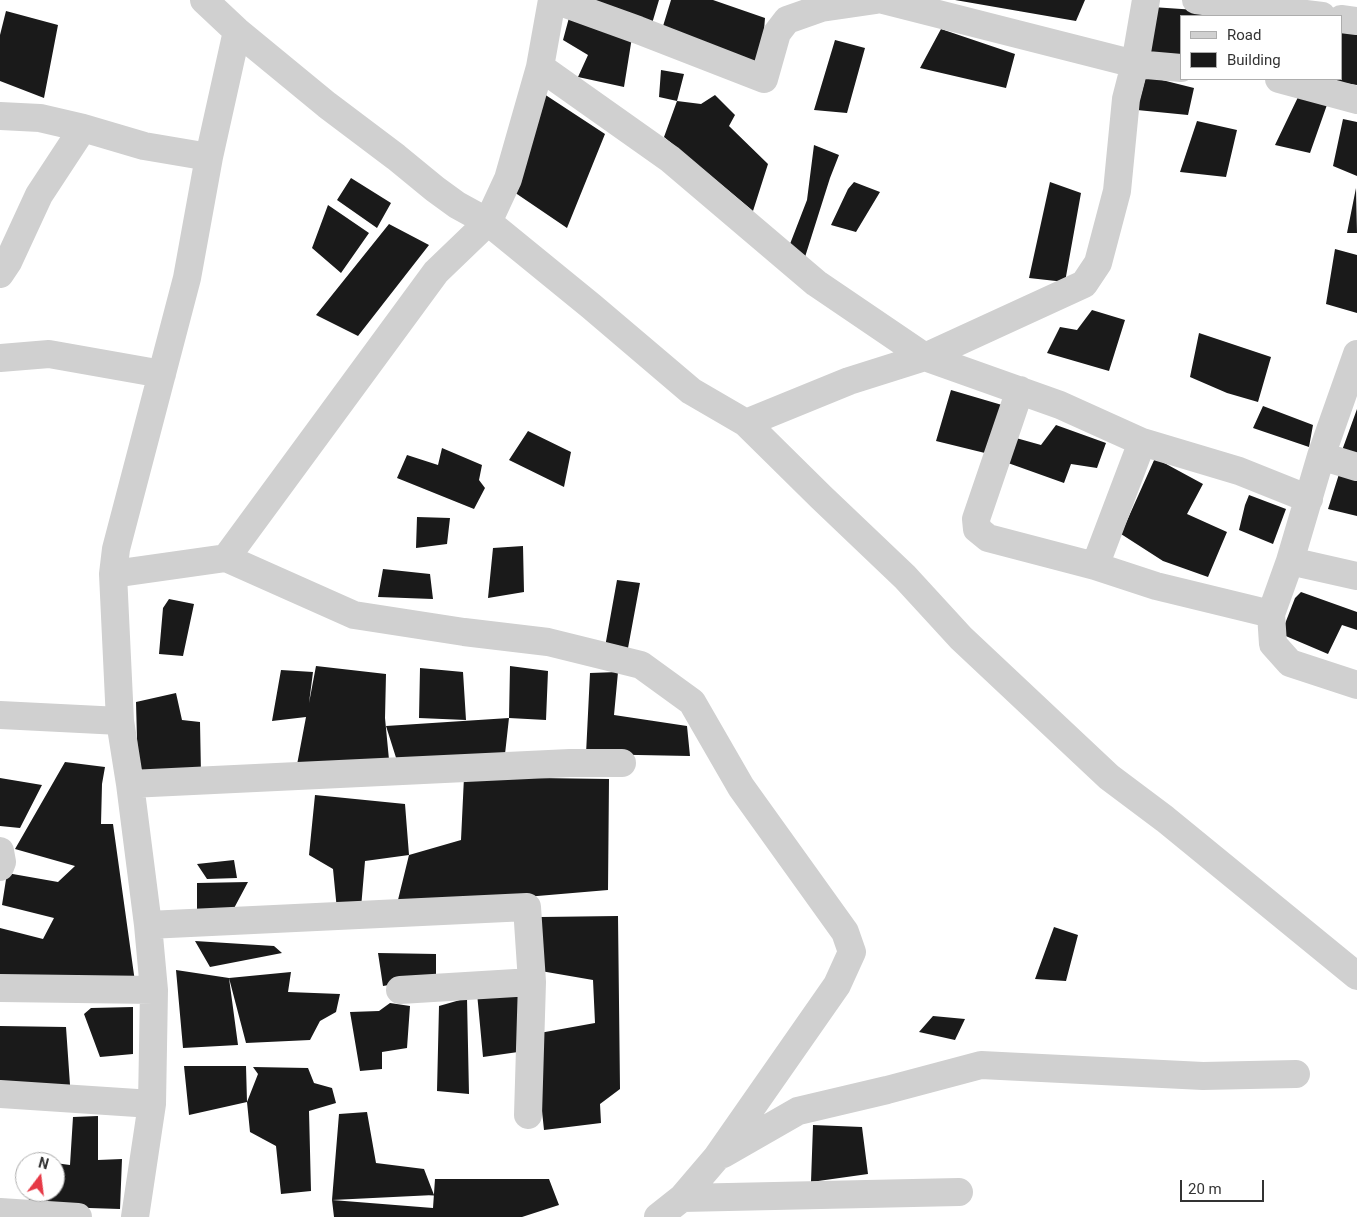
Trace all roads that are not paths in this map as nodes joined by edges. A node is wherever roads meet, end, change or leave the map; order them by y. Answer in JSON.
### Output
{"nodes":[{"id":1,"x":204,"y":0,"type":"edge"},
{"id":2,"x":553,"y":0,"type":"edge"},
{"id":3,"x":876,"y":0,"type":"edge"},
{"id":4,"x":883,"y":0,"type":"edge"},
{"id":5,"x":1146,"y":0,"type":"edge"},
{"id":6,"x":1196,"y":0,"type":"edge"},
{"id":7,"x":1314,"y":15,"type":"edge"},
{"id":8,"x":1342,"y":19,"type":"edge"},
{"id":9,"x":1357,"y":21,"type":"edge"},
{"id":10,"x":237,"y":31,"type":"junction"},
{"id":11,"x":1135,"y":64,"type":"junction"},
{"id":12,"x":540,"y":67,"type":"junction"},
{"id":13,"x":1180,"y":68,"type":"edge"},
{"id":14,"x":1283,"y":80,"type":"edge"},
{"id":15,"x":1357,"y":100,"type":"edge"},
{"id":16,"x":0,"y":116,"type":"edge"},
{"id":17,"x":83,"y":128,"type":"junction"},
{"id":18,"x":209,"y":157,"type":"junction"},
{"id":19,"x":488,"y":222,"type":"junction"},
{"id":20,"x":0,"y":274,"type":"edge"},
{"id":21,"x":925,"y":357,"type":"junction"},
{"id":22,"x":0,"y":358,"type":"edge"},
{"id":23,"x":1355,"y":366,"type":"edge"},
{"id":24,"x":162,"y":374,"type":"junction"},
{"id":25,"x":1020,"y":390,"type":"junction"},
{"id":26,"x":746,"y":423,"type":"junction"},
{"id":27,"x":1142,"y":442,"type":"junction"},
{"id":28,"x":1321,"y":456,"type":"junction"},
{"id":29,"x":1357,"y":467,"type":"edge"},
{"id":30,"x":1310,"y":498,"type":"junction"},
{"id":31,"x":226,"y":558,"type":"junction"},
{"id":32,"x":1290,"y":561,"type":"junction"},
{"id":33,"x":1095,"y":566,"type":"junction"},
{"id":34,"x":113,"y":574,"type":"junction"},
{"id":35,"x":1357,"y":576,"type":"edge"},
{"id":36,"x":1271,"y":614,"type":"junction"},
{"id":37,"x":1357,"y":686,"type":"edge"},
{"id":38,"x":0,"y":715,"type":"edge"},
{"id":39,"x":120,"y":721,"type":"junction"},
{"id":40,"x":622,"y":763,"type":"dead end"},
{"id":41,"x":130,"y":784,"type":"junction"},
{"id":42,"x":0,"y":851,"type":"edge"},
{"id":43,"x":0,"y":867,"type":"edge"},
{"id":44,"x":148,"y":925,"type":"junction"},
{"id":45,"x":1357,"y":976,"type":"edge"},
{"id":46,"x":532,"y":982,"type":"junction"},
{"id":47,"x":0,"y":988,"type":"edge"},
{"id":48,"x":154,"y":990,"type":"junction"},
{"id":49,"x":400,"y":990,"type":"dead end"},
{"id":50,"x":1296,"y":1074,"type":"dead end"},
{"id":51,"x":0,"y":1094,"type":"edge"},
{"id":52,"x":152,"y":1104,"type":"junction"},
{"id":53,"x":528,"y":1115,"type":"dead end"},
{"id":54,"x":717,"y":1157,"type":"junction"},
{"id":55,"x":959,"y":1192,"type":"dead end"},
{"id":56,"x":682,"y":1198,"type":"junction"},
{"id":57,"x":0,"y":1212,"type":"edge"},
{"id":58,"x":78,"y":1217,"type":"edge"},
{"id":59,"x":135,"y":1217,"type":"edge"},
{"id":60,"x":658,"y":1217,"type":"edge"}],
"edges":[{"from":1,"to":10,"type":"street"},
{"from":2,"to":3,"type":"street"},
{"from":2,"to":12,"type":"street"},
{"from":4,"to":11,"type":"street"},
{"from":5,"to":11,"type":"street"},
{"from":6,"to":7,"type":"street"},
{"from":8,"to":9,"type":"street"},
{"from":10,"to":18,"type":"street"},
{"from":10,"to":19,"type":"street"},
{"from":11,"to":13,"type":"street"},
{"from":11,"to":21,"type":"street"},
{"from":12,"to":19,"type":"street"},
{"from":12,"to":21,"type":"street"},
{"from":14,"to":15,"type":"street"},
{"from":16,"to":17,"type":"street"},
{"from":17,"to":18,"type":"street"},
{"from":17,"to":20,"type":"street"},
{"from":18,"to":24,"type":"street"},
{"from":19,"to":26,"type":"street"},
{"from":19,"to":31,"type":"street"},
{"from":21,"to":25,"type":"street"},
{"from":21,"to":26,"type":"street"},
{"from":22,"to":24,"type":"street"},
{"from":23,"to":28,"type":"street"},
{"from":24,"to":34,"type":"street"},
{"from":25,"to":27,"type":"street"},
{"from":25,"to":33,"type":"street"},
{"from":26,"to":45,"type":"street"},
{"from":27,"to":30,"type":"street"},
{"from":27,"to":33,"type":"street"},
{"from":28,"to":29,"type":"street"},
{"from":28,"to":30,"type":"street"},
{"from":30,"to":32,"type":"street"},
{"from":31,"to":34,"type":"street"},
{"from":31,"to":54,"type":"street"},
{"from":32,"to":35,"type":"street"},
{"from":32,"to":36,"type":"street"},
{"from":33,"to":36,"type":"street"},
{"from":34,"to":39,"type":"street"},
{"from":36,"to":37,"type":"street"},
{"from":38,"to":39,"type":"street"},
{"from":39,"to":41,"type":"street"},
{"from":40,"to":41,"type":"street"},
{"from":41,"to":44,"type":"street"},
{"from":42,"to":43,"type":"street"},
{"from":44,"to":46,"type":"street"},
{"from":44,"to":48,"type":"street"},
{"from":46,"to":49,"type":"street"},
{"from":46,"to":53,"type":"street"},
{"from":47,"to":48,"type":"street"},
{"from":48,"to":52,"type":"street"},
{"from":50,"to":54,"type":"street"},
{"from":51,"to":52,"type":"street"},
{"from":52,"to":59,"type":"street"},
{"from":54,"to":56,"type":"street"},
{"from":55,"to":56,"type":"street"},
{"from":56,"to":60,"type":"street"},
{"from":57,"to":58,"type":"street"}]}
